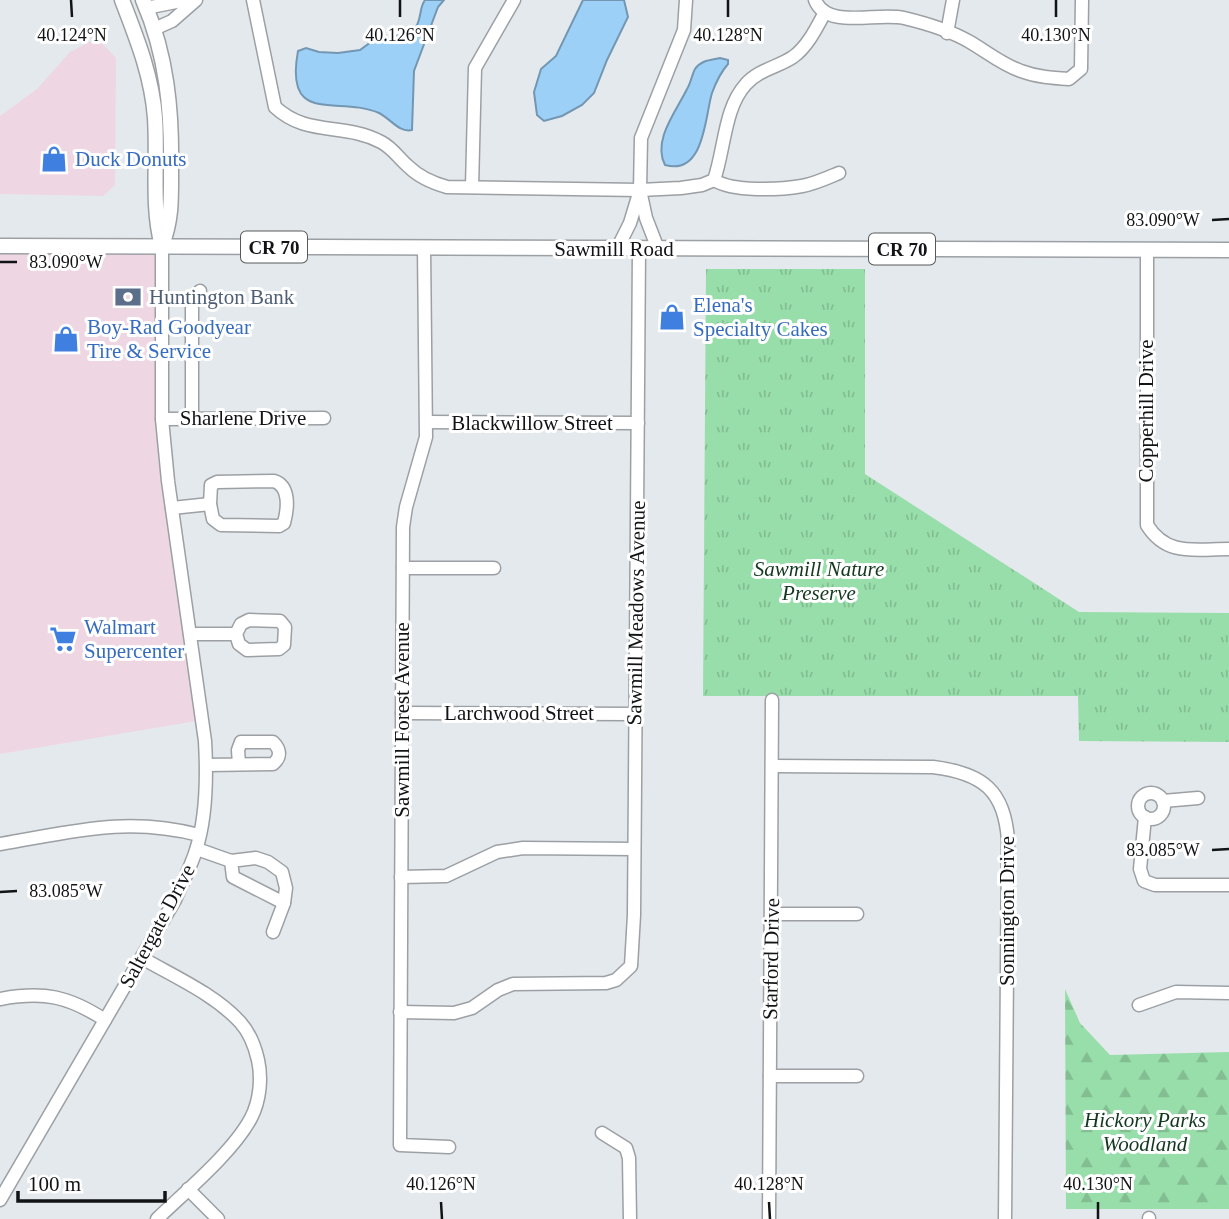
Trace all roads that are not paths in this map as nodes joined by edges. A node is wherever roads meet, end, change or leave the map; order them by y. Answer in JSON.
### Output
{"nodes":[{"id":1,"x":122,"y":0,"type":"edge"},
{"id":2,"x":186,"y":0,"type":"edge"},
{"id":3,"x":196,"y":0,"type":"edge"},
{"id":4,"x":253,"y":0,"type":"edge"},
{"id":5,"x":514,"y":0,"type":"edge"},
{"id":6,"x":686,"y":0,"type":"edge"},
{"id":7,"x":815,"y":0,"type":"edge"},
{"id":8,"x":953,"y":0,"type":"edge"},
{"id":9,"x":1082,"y":0,"type":"edge"},
{"id":10,"x":144,"y":4,"type":"edge"},
{"id":11,"x":824,"y":14,"type":"junction"},
{"id":12,"x":155,"y":29,"type":"junction"},
{"id":13,"x":947,"y":33,"type":"junction"},
{"id":14,"x":839,"y":173,"type":"dead end"},
{"id":15,"x":714,"y":180,"type":"junction"},
{"id":16,"x":472,"y":187,"type":"junction"},
{"id":17,"x":640,"y":190,"type":"junction"},
{"id":18,"x":0,"y":246,"type":"edge"},
{"id":19,"x":162,"y":246,"type":"junction"},
{"id":20,"x":424,"y":248,"type":"junction"},
{"id":21,"x":617,"y":249,"type":"junction"},
{"id":22,"x":639,"y":249,"type":"junction"},
{"id":23,"x":657,"y":249,"type":"junction"},
{"id":24,"x":1147,"y":250,"type":"junction"},
{"id":25,"x":1229,"y":250,"type":"edge"},
{"id":26,"x":200,"y":291,"type":"dead end"},
{"id":27,"x":192,"y":418,"type":"junction"},
{"id":28,"x":324,"y":418,"type":"dead end"},
{"id":29,"x":162,"y":419,"type":"junction"},
{"id":30,"x":427,"y":422,"type":"junction"},
{"id":31,"x":638,"y":423,"type":"junction"},
{"id":32,"x":210,"y":504,"type":"junction"},
{"id":33,"x":172,"y":508,"type":"junction"},
{"id":34,"x":1229,"y":549,"type":"edge"},
{"id":35,"x":403,"y":568,"type":"junction"},
{"id":36,"x":494,"y":568,"type":"dead end"},
{"id":37,"x":190,"y":634,"type":"junction"},
{"id":38,"x":236,"y":634,"type":"dead end"},
{"id":39,"x":772,"y":700,"type":"dead end"},
{"id":40,"x":402,"y":713,"type":"junction"},
{"id":41,"x":635,"y":714,"type":"junction"},
{"id":42,"x":239,"y":764,"type":"dead end"},
{"id":43,"x":207,"y":765,"type":"junction"},
{"id":44,"x":772,"y":766,"type":"junction"},
{"id":45,"x":1198,"y":798,"type":"dead end"},
{"id":46,"x":1163,"y":801,"type":"junction"},
{"id":47,"x":1145,"y":817,"type":"junction"},
{"id":48,"x":199,"y":835,"type":"junction"},
{"id":49,"x":0,"y":844,"type":"edge"},
{"id":50,"x":197,"y":849,"type":"junction"},
{"id":51,"x":634,"y":849,"type":"junction"},
{"id":52,"x":231,"y":861,"type":"junction"},
{"id":53,"x":401,"y":877,"type":"junction"},
{"id":54,"x":1229,"y":885,"type":"edge"},
{"id":55,"x":284,"y":903,"type":"junction"},
{"id":56,"x":772,"y":914,"type":"junction"},
{"id":57,"x":857,"y":914,"type":"dead end"},
{"id":58,"x":273,"y":932,"type":"dead end"},
{"id":59,"x":142,"y":958,"type":"junction"},
{"id":60,"x":1229,"y":993,"type":"edge"},
{"id":61,"x":0,"y":999,"type":"edge"},
{"id":62,"x":1139,"y":1004,"type":"dead end"},
{"id":63,"x":400,"y":1012,"type":"junction"},
{"id":64,"x":106,"y":1020,"type":"junction"},
{"id":65,"x":770,"y":1076,"type":"junction"},
{"id":66,"x":857,"y":1076,"type":"dead end"},
{"id":67,"x":602,"y":1133,"type":"dead end"},
{"id":68,"x":449,"y":1147,"type":"dead end"},
{"id":69,"x":188,"y":1189,"type":"junction"},
{"id":70,"x":0,"y":1200,"type":"edge"},
{"id":71,"x":157,"y":1219,"type":"edge"},
{"id":72,"x":218,"y":1219,"type":"edge"},
{"id":73,"x":630,"y":1219,"type":"edge"},
{"id":74,"x":769,"y":1219,"type":"edge"},
{"id":75,"x":1005,"y":1219,"type":"edge"}],
"edges":[{"from":1,"to":19,"type":"main road"},
{"from":2,"to":10,"type":"street"},
{"from":3,"to":12,"type":"street"},
{"from":4,"to":16,"type":"street"},
{"from":5,"to":16,"type":"street"},
{"from":6,"to":17,"type":"street"},
{"from":7,"to":11,"type":"street"},
{"from":8,"to":13,"type":"street"},
{"from":9,"to":13,"type":"street"},
{"from":10,"to":12,"type":"main road"},
{"from":11,"to":13,"type":"street"},
{"from":11,"to":15,"type":"street"},
{"from":12,"to":19,"type":"main road"},
{"from":14,"to":15,"type":"street"},
{"from":15,"to":17,"type":"street"},
{"from":16,"to":17,"type":"street"},
{"from":17,"to":21,"type":"street"},
{"from":17,"to":23,"type":"street"},
{"from":18,"to":19,"type":"main road","name":"Sawmill Road","number":"CR 70"},
{"from":19,"to":20,"type":"main road","name":"Sawmill Road","number":"CR 70"},
{"from":19,"to":29,"type":"street","name":"Saltergate Drive"},
{"from":20,"to":21,"type":"main road","name":"Sawmill Road","number":"CR 70"},
{"from":20,"to":30,"type":"street","name":"Sawmill Forest Avenue"},
{"from":21,"to":22,"type":"main road","name":"Sawmill Road","number":"CR 70"},
{"from":22,"to":23,"type":"main road","name":"Sawmill Road","number":"CR 70"},
{"from":22,"to":31,"type":"street","name":"Sawmill Meadows Avenue"},
{"from":23,"to":24,"type":"main road","name":"Sawmill Road","number":"CR 70"},
{"from":24,"to":25,"type":"main road","name":"Sawmill Road","number":"CR 70"},
{"from":24,"to":34,"type":"street","name":"Copperhill Drive"},
{"from":26,"to":27,"type":"street"},
{"from":27,"to":28,"type":"street","name":"Sharlene Drive"},
{"from":27,"to":29,"type":"street","name":"Sharlene Drive"},
{"from":29,"to":33,"type":"street","name":"Saltergate Drive"},
{"from":30,"to":31,"type":"street","name":"Blackwillow Street"},
{"from":30,"to":35,"type":"street","name":"Sawmill Forest Avenue"},
{"from":31,"to":41,"type":"street","name":"Sawmill Meadows Avenue"},
{"from":32,"to":32,"type":"street"},
{"from":32,"to":33,"type":"street"},
{"from":33,"to":37,"type":"street","name":"Saltergate Drive"},
{"from":35,"to":36,"type":"street"},
{"from":35,"to":40,"type":"street","name":"Sawmill Forest Avenue"},
{"from":37,"to":38,"type":"street"},
{"from":37,"to":43,"type":"street","name":"Saltergate Drive"},
{"from":39,"to":44,"type":"street","name":"Starford Drive"},
{"from":40,"to":41,"type":"street","name":"Larchwood Street"},
{"from":40,"to":53,"type":"street","name":"Sawmill Forest Avenue"},
{"from":41,"to":51,"type":"street","name":"Sawmill Meadows Avenue"},
{"from":42,"to":43,"type":"street"},
{"from":43,"to":48,"type":"street","name":"Saltergate Drive"},
{"from":44,"to":56,"type":"street","name":"Starford Drive"},
{"from":44,"to":75,"type":"street","name":"Sonnington Drive"},
{"from":45,"to":46,"type":"street"},
{"from":46,"to":47,"type":"street"},
{"from":46,"to":47,"type":"street"},
{"from":47,"to":54,"type":"street"},
{"from":48,"to":49,"type":"street"},
{"from":48,"to":50,"type":"street","name":"Saltergate Drive"},
{"from":50,"to":52,"type":"street"},
{"from":50,"to":59,"type":"street","name":"Saltergate Drive"},
{"from":51,"to":53,"type":"street"},
{"from":51,"to":63,"type":"street","name":"Sawmill Meadows Avenue"},
{"from":52,"to":55,"type":"street"},
{"from":52,"to":55,"type":"street"},
{"from":53,"to":63,"type":"street","name":"Sawmill Forest Avenue"},
{"from":55,"to":58,"type":"street"},
{"from":56,"to":57,"type":"street"},
{"from":56,"to":65,"type":"street","name":"Starford Drive"},
{"from":59,"to":64,"type":"street","name":"Saltergate Drive"},
{"from":59,"to":69,"type":"street"},
{"from":60,"to":62,"type":"street"},
{"from":61,"to":64,"type":"street"},
{"from":63,"to":68,"type":"street","name":"Sawmill Forest Avenue"},
{"from":64,"to":70,"type":"street","name":"Saltergate Drive"},
{"from":65,"to":66,"type":"street"},
{"from":65,"to":74,"type":"street","name":"Starford Drive"},
{"from":67,"to":73,"type":"street"},
{"from":69,"to":71,"type":"street"},
{"from":69,"to":72,"type":"street"}]}
